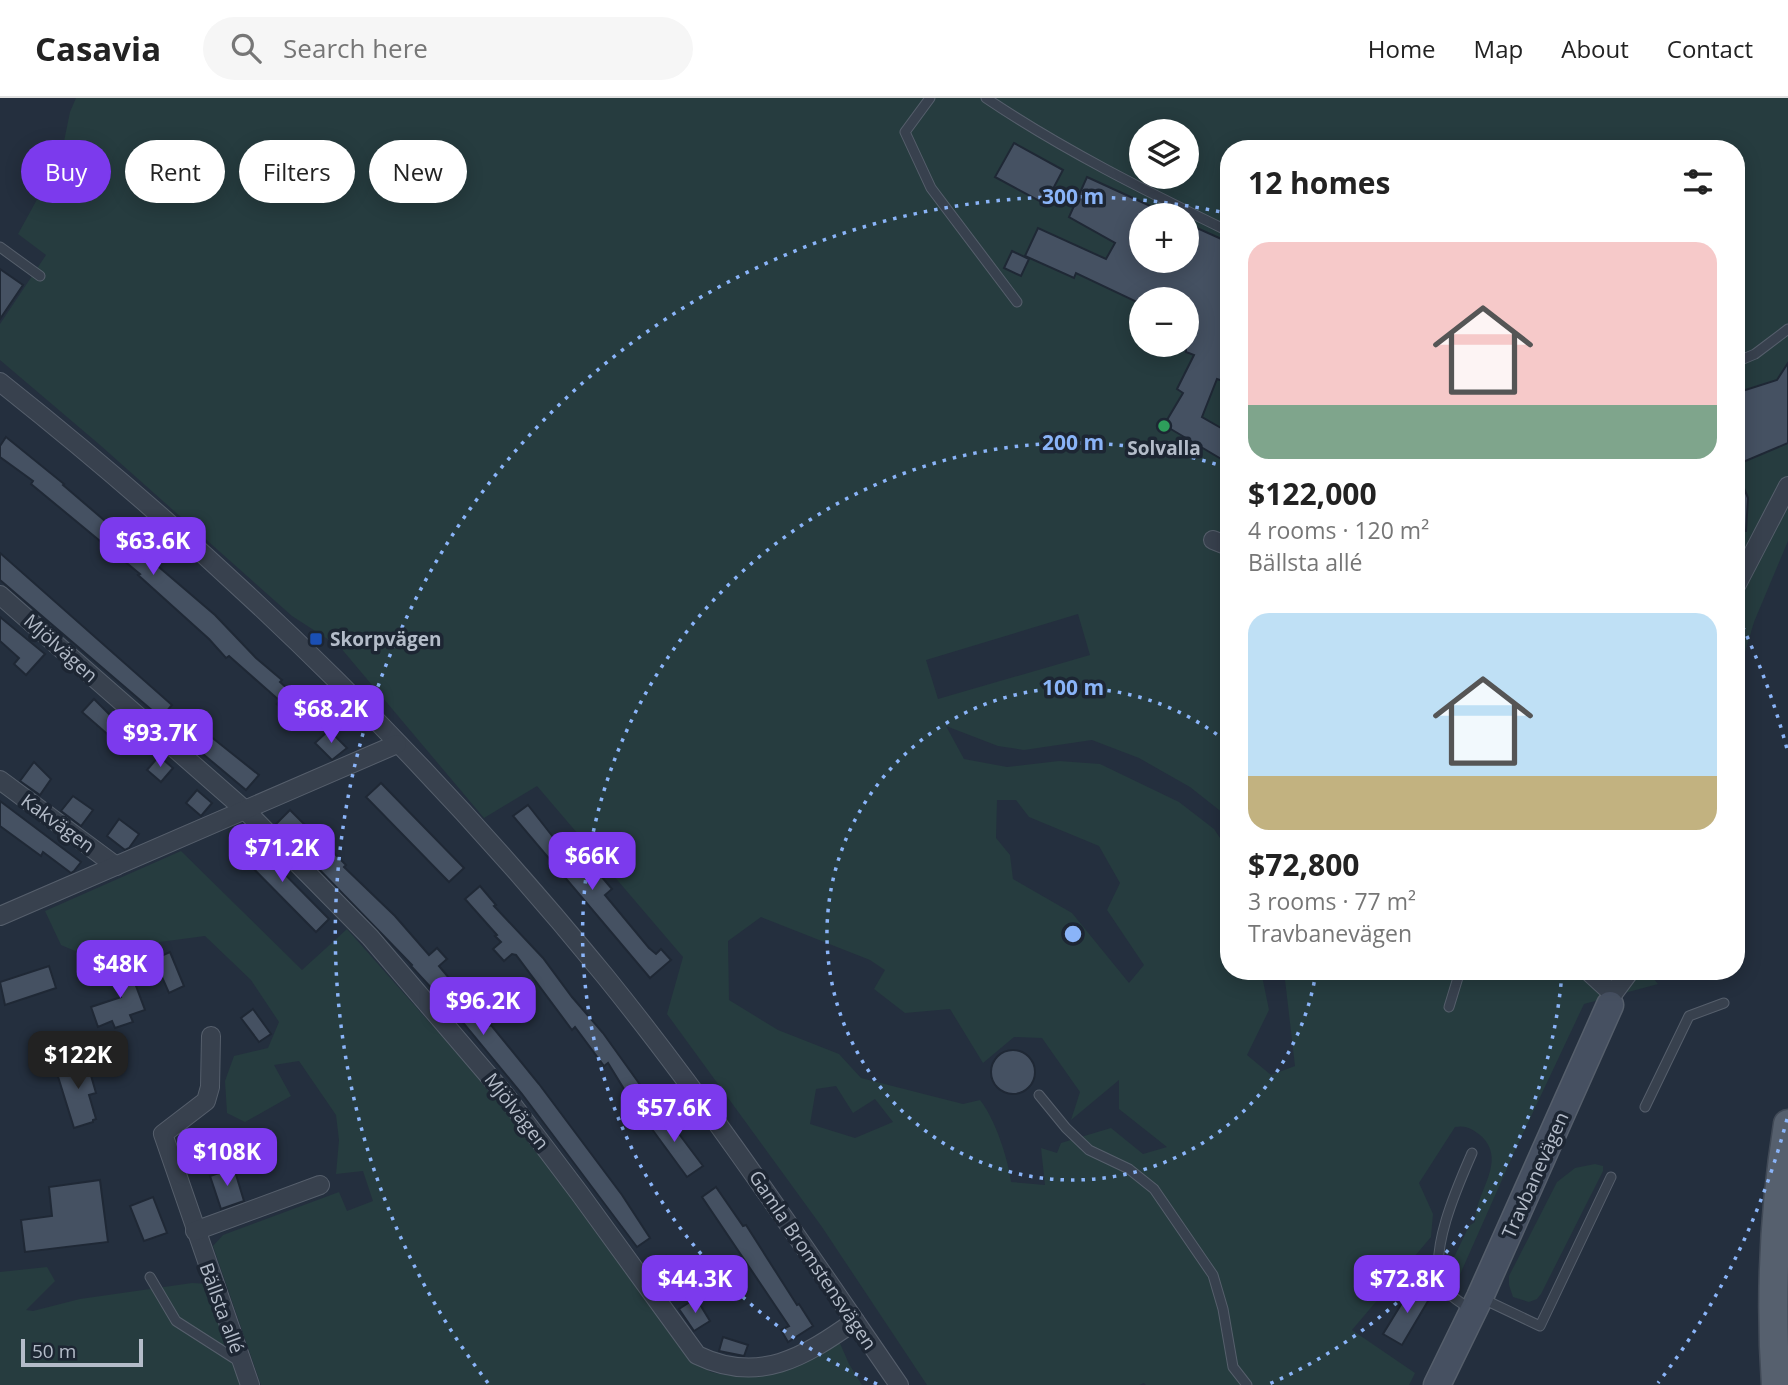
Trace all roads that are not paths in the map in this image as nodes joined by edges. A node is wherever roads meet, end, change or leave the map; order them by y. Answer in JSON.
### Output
{"nodes":[{"id":1,"x":930,"y":98,"type":"edge"},
{"id":2,"x":986,"y":98,"type":"edge"},
{"id":3,"x":1220,"y":227,"type":"edge"},
{"id":4,"x":0,"y":247,"type":"edge"},
{"id":5,"x":40,"y":276,"type":"dead end"},
{"id":6,"x":1017,"y":302,"type":"dead end"},
{"id":7,"x":1788,"y":329,"type":"edge"},
{"id":8,"x":1745,"y":358,"type":"edge"},
{"id":9,"x":0,"y":382,"type":"edge"},
{"id":10,"x":1788,"y":486,"type":"edge"},
{"id":11,"x":1745,"y":569,"type":"edge"},
{"id":12,"x":0,"y":594,"type":"edge"},
{"id":13,"x":397,"y":744,"type":"junction"},
{"id":14,"x":0,"y":780,"type":"edge"},
{"id":15,"x":246,"y":811,"type":"junction"},
{"id":16,"x":116,"y":866,"type":"junction"},
{"id":17,"x":0,"y":916,"type":"edge"},
{"id":18,"x":1457,"y":980,"type":"edge"},
{"id":19,"x":1595,"y":980,"type":"edge"},
{"id":20,"x":1624,"y":980,"type":"edge"},
{"id":21,"x":1611,"y":999,"type":"junction"},
{"id":22,"x":1724,"y":1003,"type":"dead end"},
{"id":23,"x":1449,"y":1007,"type":"dead end"},
{"id":24,"x":211,"y":1036,"type":"dead end"},
{"id":25,"x":1039,"y":1095,"type":"dead end"},
{"id":26,"x":1646,"y":1107,"type":"dead end"},
{"id":27,"x":1788,"y":1124,"type":"edge"},
{"id":28,"x":1472,"y":1153,"type":"dead end"},
{"id":29,"x":1611,"y":1177,"type":"dead end"},
{"id":30,"x":320,"y":1185,"type":"dead end"},
{"id":31,"x":195,"y":1231,"type":"junction"},
{"id":32,"x":150,"y":1277,"type":"dead end"},
{"id":33,"x":1476,"y":1305,"type":"junction"},
{"id":34,"x":855,"y":1321,"type":"junction"},
{"id":35,"x":242,"y":1363,"type":"junction"},
{"id":36,"x":250,"y":1385,"type":"edge"},
{"id":37,"x":899,"y":1385,"type":"edge"},
{"id":38,"x":1247,"y":1385,"type":"edge"},
{"id":39,"x":1437,"y":1385,"type":"edge"},
{"id":40,"x":1776,"y":1385,"type":"edge"}],
"edges":[{"from":1,"to":6,"type":"lane"},
{"from":2,"to":3,"type":"lane"},
{"from":4,"to":5,"type":"lane"},
{"from":7,"to":8,"type":"lane"},
{"from":9,"to":13,"type":"street","name":"Gamla Bromstensvägen"},
{"from":10,"to":11,"type":"street"},
{"from":12,"to":15,"type":"street","name":"Mjölvägen"},
{"from":13,"to":15,"type":"street"},
{"from":13,"to":34,"type":"street","name":"Gamla Bromstensvägen"},
{"from":14,"to":16,"type":"street","name":"Kakvägen"},
{"from":15,"to":16,"type":"street"},
{"from":15,"to":34,"type":"street","name":"Mjölvägen"},
{"from":16,"to":17,"type":"street"},
{"from":18,"to":23,"type":"lane"},
{"from":19,"to":21,"type":"street"},
{"from":20,"to":21,"type":"street"},
{"from":21,"to":33,"type":"street","name":"Travbanevägen"},
{"from":22,"to":26,"type":"lane"},
{"from":24,"to":31,"type":"street","name":"Bällsta allé"},
{"from":25,"to":38,"type":"lane"},
{"from":27,"to":40,"type":"main road"},
{"from":28,"to":33,"type":"lane"},
{"from":29,"to":33,"type":"lane"},
{"from":30,"to":31,"type":"street"},
{"from":31,"to":35,"type":"street","name":"Bällsta allé"},
{"from":32,"to":35,"type":"lane"},
{"from":33,"to":39,"type":"street","name":"Travbanevägen"},
{"from":34,"to":37,"type":"street","name":"Gamla Bromstensvägen"},
{"from":35,"to":36,"type":"street","name":"Bällsta allé"}]}
